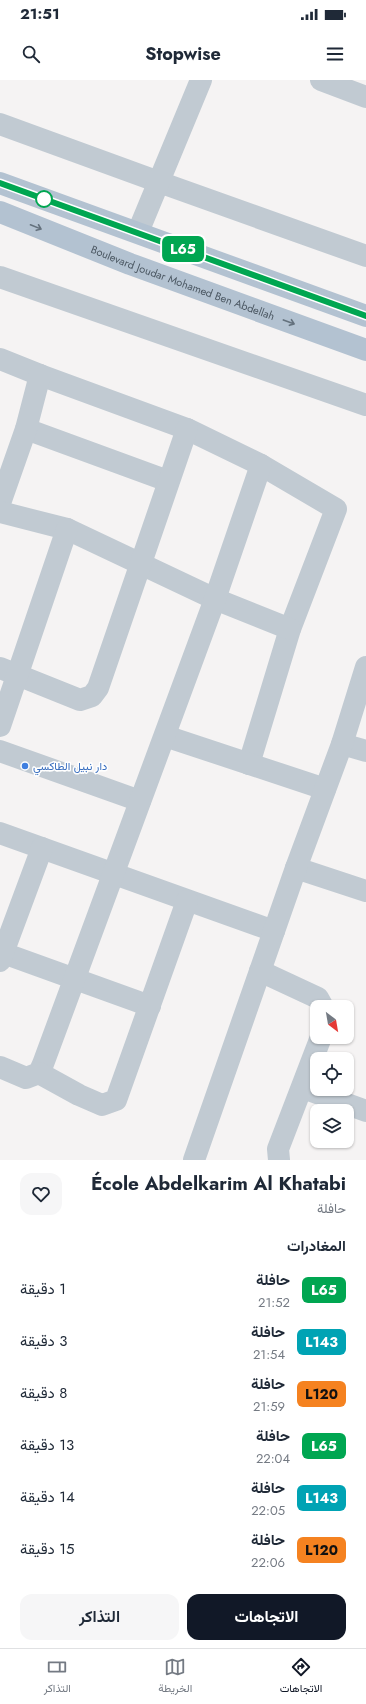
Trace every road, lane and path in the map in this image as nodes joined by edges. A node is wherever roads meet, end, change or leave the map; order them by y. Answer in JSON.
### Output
{"nodes":[{"id":1,"x":201,"y":80,"type":"edge"},
{"id":2,"x":321,"y":80,"type":"edge"},
{"id":3,"x":366,"y":97,"type":"edge"},
{"id":4,"x":0,"y":124,"type":"edge"},
{"id":5,"x":159,"y":182,"type":"junction"},
{"id":6,"x":0,"y":183,"type":"edge"},
{"id":7,"x":1,"y":217,"type":"edge"},
{"id":8,"x":138,"y":232,"type":"junction"},
{"id":9,"x":366,"y":256,"type":"edge"},
{"id":10,"x":0,"y":277,"type":"edge"},
{"id":11,"x":366,"y":316,"type":"edge"},
{"id":12,"x":366,"y":350,"type":"edge"},
{"id":13,"x":0,"y":359,"type":"edge"},
{"id":14,"x":40,"y":375,"type":"junction"},
{"id":15,"x":366,"y":405,"type":"edge"},
{"id":16,"x":26,"y":429,"type":"junction"},
{"id":17,"x":187,"y":429,"type":"junction"},
{"id":18,"x":261,"y":465,"type":"junction"},
{"id":19,"x":168,"y":481,"type":"junction"},
{"id":20,"x":0,"y":502,"type":"edge"},
{"id":21,"x":0,"y":512,"type":"edge"},
{"id":22,"x":67,"y":529,"type":"junction"},
{"id":23,"x":141,"y":563,"type":"junction"},
{"id":24,"x":215,"y":598,"type":"junction"},
{"id":25,"x":290,"y":629,"type":"junction"},
{"id":26,"x":366,"y":668,"type":"edge"},
{"id":27,"x":9,"y":671,"type":"edge"},
{"id":28,"x":0,"y":726,"type":"edge"},
{"id":29,"x":165,"y":736,"type":"junction"},
{"id":30,"x":342,"y":744,"type":"junction"},
{"id":31,"x":0,"y":750,"type":"edge"},
{"id":32,"x":366,"y":751,"type":"edge"},
{"id":33,"x":249,"y":764,"type":"junction"},
{"id":34,"x":325,"y":789,"type":"junction"},
{"id":35,"x":140,"y":801,"type":"junction"},
{"id":36,"x":0,"y":833,"type":"edge"},
{"id":37,"x":42,"y":848,"type":"junction"},
{"id":38,"x":296,"y":868,"type":"junction"},
{"id":39,"x":114,"y":874,"type":"junction"},
{"id":40,"x":366,"y":891,"type":"edge"},
{"id":41,"x":187,"y":901,"type":"junction"},
{"id":42,"x":274,"y":931,"type":"junction"},
{"id":43,"x":2,"y":957,"type":"edge"},
{"id":44,"x":260,"y":971,"type":"junction"},
{"id":45,"x":75,"y":978,"type":"junction"},
{"id":46,"x":319,"y":1000,"type":"edge"},
{"id":47,"x":150,"y":1006,"type":"junction"},
{"id":48,"x":319,"y":1044,"type":"edge"},
{"id":49,"x":0,"y":1067,"type":"edge"},
{"id":50,"x":38,"y":1073,"type":"junction"},
{"id":51,"x":303,"y":1088,"type":"junction"},
{"id":52,"x":366,"y":1111,"type":"edge"},
{"id":53,"x":194,"y":1160,"type":"edge"},
{"id":54,"x":279,"y":1160,"type":"edge"}],
"edges":[{"from":1,"to":5,"type":"street"},
{"from":2,"to":3,"type":"street"},
{"from":4,"to":5,"type":"street"},
{"from":5,"to":8,"type":"street"},
{"from":5,"to":9,"type":"street"},
{"from":6,"to":8,"type":"main road"},
{"from":7,"to":12,"type":"main road","name":"Boulevard Joudar Mohamed Ben Abdellah","one_way":true},
{"from":8,"to":11,"type":"main road"},
{"from":10,"to":15,"type":"street"},
{"from":13,"to":14,"type":"street"},
{"from":14,"to":16,"type":"street"},
{"from":14,"to":17,"type":"street"},
{"from":16,"to":19,"type":"street"},
{"from":16,"to":20,"type":"street"},
{"from":17,"to":18,"type":"street"},
{"from":17,"to":19,"type":"street"},
{"from":18,"to":24,"type":"street"},
{"from":18,"to":25,"type":"street"},
{"from":19,"to":23,"type":"street"},
{"from":21,"to":22,"type":"street"},
{"from":22,"to":23,"type":"street"},
{"from":22,"to":27,"type":"street"},
{"from":23,"to":24,"type":"street"},
{"from":23,"to":27,"type":"street"},
{"from":24,"to":25,"type":"street"},
{"from":24,"to":29,"type":"street"},
{"from":25,"to":33,"type":"street"},
{"from":26,"to":30,"type":"street"},
{"from":27,"to":28,"type":"street"},
{"from":29,"to":33,"type":"street"},
{"from":29,"to":35,"type":"street"},
{"from":30,"to":32,"type":"street"},
{"from":30,"to":34,"type":"street"},
{"from":31,"to":35,"type":"street"},
{"from":33,"to":34,"type":"street"},
{"from":34,"to":38,"type":"street"},
{"from":35,"to":39,"type":"street"},
{"from":36,"to":37,"type":"street"},
{"from":37,"to":39,"type":"street"},
{"from":37,"to":43,"type":"street"},
{"from":38,"to":40,"type":"street"},
{"from":38,"to":42,"type":"street"},
{"from":39,"to":41,"type":"street"},
{"from":39,"to":45,"type":"street"},
{"from":41,"to":42,"type":"street"},
{"from":41,"to":47,"type":"street"},
{"from":42,"to":44,"type":"street"},
{"from":43,"to":45,"type":"street"},
{"from":44,"to":46,"type":"street"},
{"from":44,"to":53,"type":"street"},
{"from":45,"to":47,"type":"street"},
{"from":45,"to":50,"type":"street"},
{"from":47,"to":50,"type":"street"},
{"from":48,"to":51,"type":"street"},
{"from":49,"to":50,"type":"street"},
{"from":51,"to":52,"type":"street"},
{"from":51,"to":54,"type":"street"}]}
